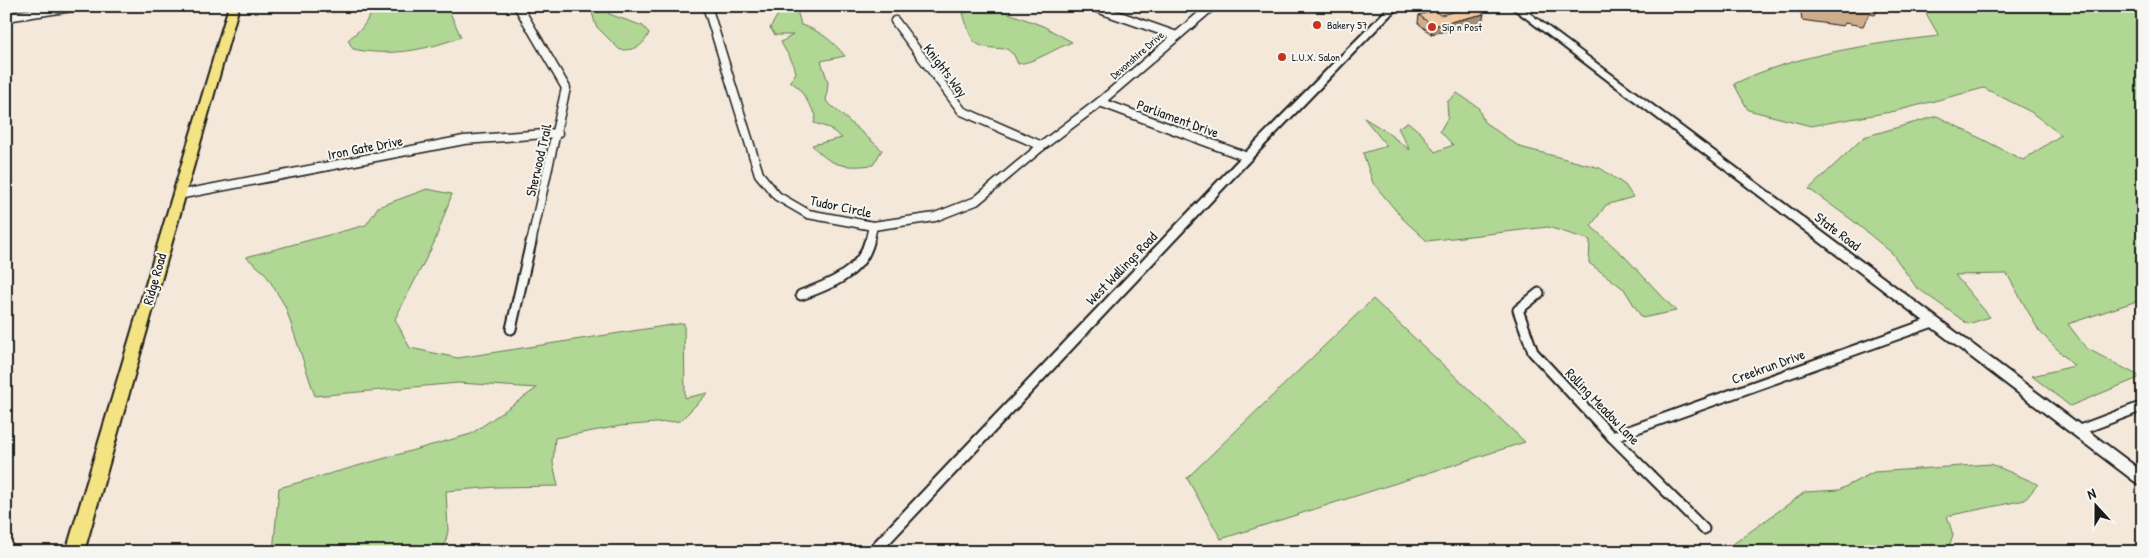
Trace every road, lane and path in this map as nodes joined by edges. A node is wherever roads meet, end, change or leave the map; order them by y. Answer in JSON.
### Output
{"nodes":[{"id":1,"x":79,"y":6,"type":"edge"},
{"id":2,"x":234,"y":6,"type":"edge"},
{"id":3,"x":518,"y":6,"type":"edge"},
{"id":4,"x":707,"y":6,"type":"edge"},
{"id":5,"x":1091,"y":6,"type":"edge"},
{"id":6,"x":1212,"y":6,"type":"edge"},
{"id":7,"x":1395,"y":6,"type":"edge"},
{"id":8,"x":1514,"y":6,"type":"edge"},
{"id":9,"x":6,"y":17,"type":"edge"},
{"id":10,"x":895,"y":21,"type":"dead end"},
{"id":11,"x":1177,"y":36,"type":"junction"},
{"id":12,"x":1100,"y":102,"type":"junction"},
{"id":13,"x":558,"y":133,"type":"junction"},
{"id":14,"x":1042,"y":146,"type":"junction"},
{"id":15,"x":1247,"y":157,"type":"junction"},
{"id":16,"x":178,"y":195,"type":"junction"},
{"id":17,"x":873,"y":226,"type":"junction"},
{"id":18,"x":1539,"y":293,"type":"dead end"},
{"id":19,"x":801,"y":295,"type":"dead end"},
{"id":20,"x":1933,"y":322,"type":"junction"},
{"id":21,"x":511,"y":329,"type":"dead end"},
{"id":22,"x":2143,"y":406,"type":"edge"},
{"id":23,"x":2077,"y":431,"type":"junction"},
{"id":24,"x":1612,"y":437,"type":"junction"},
{"id":25,"x":2143,"y":480,"type":"edge"},
{"id":26,"x":1704,"y":529,"type":"dead end"},
{"id":27,"x":75,"y":552,"type":"edge"},
{"id":28,"x":872,"y":552,"type":"edge"}],
"edges":[{"from":1,"to":9,"type":"street"},
{"from":2,"to":16,"type":"main road","name":"Ridge Road"},
{"from":3,"to":13,"type":"street","name":"Sherwood Trail"},
{"from":4,"to":17,"type":"street","name":"Tudor Circle"},
{"from":5,"to":11,"type":"street"},
{"from":6,"to":11,"type":"street","name":"Devonshire Drive"},
{"from":7,"to":15,"type":"street","name":"West Wallings Road"},
{"from":8,"to":20,"type":"main road","name":"State Road"},
{"from":10,"to":14,"type":"street","name":"Knights Way"},
{"from":11,"to":12,"type":"street","name":"Devonshire Drive"},
{"from":12,"to":14,"type":"street","name":"Tudor Circle"},
{"from":12,"to":15,"type":"street","name":"Parliament Drive"},
{"from":13,"to":16,"type":"street","name":"Iron Gate Drive"},
{"from":13,"to":21,"type":"street","name":"Sherwood Trail"},
{"from":14,"to":17,"type":"street","name":"Tudor Circle"},
{"from":15,"to":28,"type":"street","name":"West Wallings Road"},
{"from":16,"to":27,"type":"main road","name":"Ridge Road"},
{"from":17,"to":19,"type":"street"},
{"from":18,"to":24,"type":"street","name":"Rolling Meadow Lane"},
{"from":20,"to":23,"type":"main road","name":"State Road"},
{"from":20,"to":24,"type":"street","name":"Creekrun Drive"},
{"from":22,"to":23,"type":"street"},
{"from":23,"to":25,"type":"main road","name":"State Road"},
{"from":24,"to":26,"type":"street","name":"Rolling Meadow Lane"}]}
